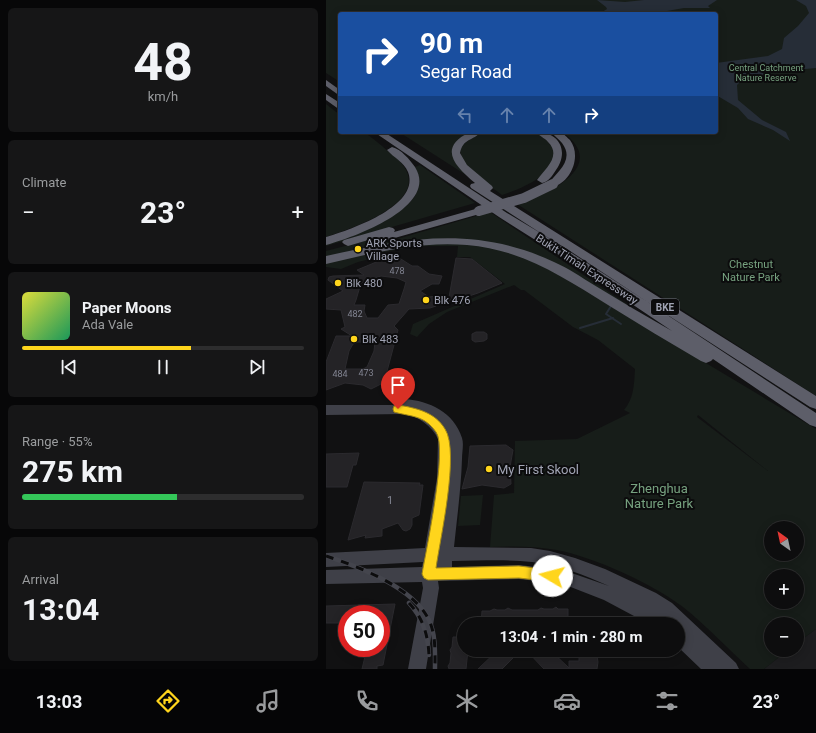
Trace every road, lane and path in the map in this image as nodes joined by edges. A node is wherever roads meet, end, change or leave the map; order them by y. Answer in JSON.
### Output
{"nodes":[{"id":1,"x":326,"y":76,"type":"edge"},
{"id":2,"x":326,"y":82,"type":"edge"},
{"id":3,"x":338,"y":85,"type":"edge"},
{"id":4,"x":338,"y":92,"type":"edge"},
{"id":5,"x":326,"y":96,"type":"edge"},
{"id":6,"x":338,"y":105,"type":"edge"},
{"id":7,"x":371,"y":134,"type":"edge"},
{"id":8,"x":381,"y":134,"type":"edge"},
{"id":9,"x":395,"y":134,"type":"edge"},
{"id":10,"x":472,"y":134,"type":"edge"},
{"id":11,"x":544,"y":134,"type":"edge"},
{"id":12,"x":558,"y":134,"type":"edge"},
{"id":13,"x":506,"y":204,"type":"junction"},
{"id":14,"x":326,"y":241,"type":"edge"},
{"id":15,"x":326,"y":248,"type":"edge"},
{"id":16,"x":326,"y":254,"type":"edge"},
{"id":17,"x":326,"y":260,"type":"edge"},
{"id":18,"x":781,"y":397,"type":"junction"},
{"id":19,"x":816,"y":402,"type":"edge"},
{"id":20,"x":326,"y":404,"type":"edge"},
{"id":21,"x":326,"y":410,"type":"edge"},
{"id":22,"x":816,"y":420,"type":"edge"},
{"id":23,"x":438,"y":554,"type":"junction"},
{"id":24,"x":326,"y":560,"type":"edge"},
{"id":25,"x":326,"y":577,"type":"edge"},
{"id":26,"x":434,"y":578,"type":"junction"},
{"id":27,"x":651,"y":617,"type":"edge"},
{"id":28,"x":685,"y":642,"type":"edge"},
{"id":29,"x":417,"y":669,"type":"edge"},
{"id":30,"x":713,"y":669,"type":"edge"},
{"id":31,"x":730,"y":669,"type":"edge"}],
"edges":[{"from":1,"to":3,"type":"highway"},
{"from":2,"to":4,"type":"highway"},
{"from":5,"to":6,"type":"highway"},
{"from":7,"to":14,"type":"highway"},
{"from":8,"to":18,"type":"highway","name":"Bukit Timah Expressway","number":"BKE"},
{"from":9,"to":13,"type":"highway","name":"Bukit Timah Expressway","number":"BKE"},
{"from":10,"to":13,"type":"highway"},
{"from":11,"to":15,"type":"highway"},
{"from":12,"to":16,"type":"highway","bridge":true},
{"from":13,"to":19,"type":"highway","name":"Bukit Timah Expressway","number":"BKE"},
{"from":17,"to":18,"type":"highway"},
{"from":18,"to":22,"type":"highway","name":"Bukit Timah Expressway","number":"BKE"},
{"from":20,"to":23,"type":"main road"},
{"from":21,"to":23,"type":"main road"},
{"from":23,"to":24,"type":"main road"},
{"from":23,"to":26,"type":"main road"},
{"from":23,"to":31,"type":"main road"},
{"from":25,"to":26,"type":"main road"},
{"from":26,"to":27,"type":"main road"},
{"from":26,"to":29,"type":"main road"},
{"from":28,"to":30,"type":"main road"}]}
